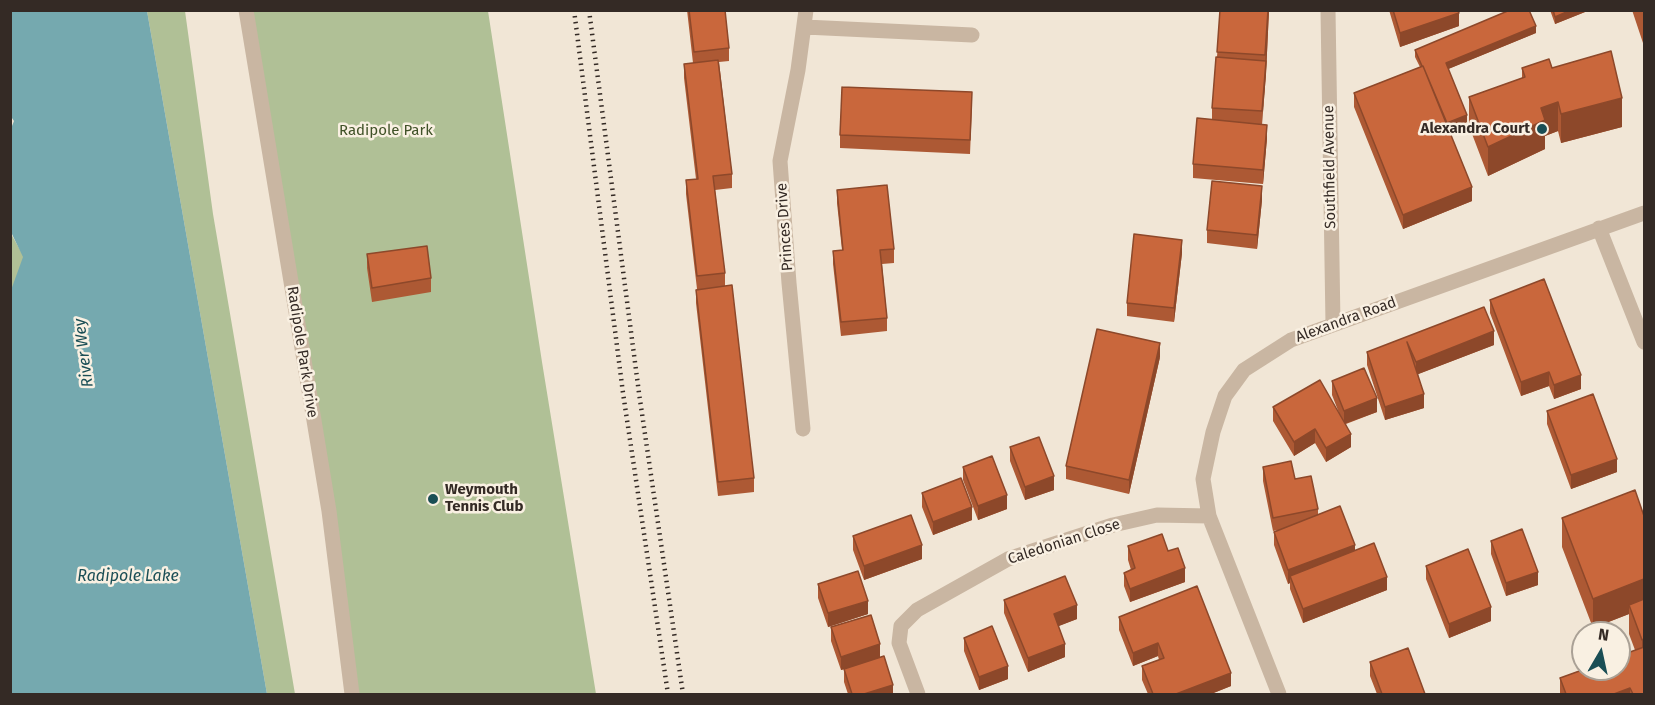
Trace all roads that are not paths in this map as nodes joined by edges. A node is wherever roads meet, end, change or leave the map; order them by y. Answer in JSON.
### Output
{"nodes":[{"id":1,"x":246,"y":10,"type":"edge"},
{"id":2,"x":806,"y":10,"type":"edge"},
{"id":3,"x":1328,"y":10,"type":"edge"},
{"id":4,"x":805,"y":27,"type":"junction"},
{"id":5,"x":972,"y":35,"type":"dead end"},
{"id":6,"x":1644,"y":213,"type":"edge"},
{"id":7,"x":1599,"y":228,"type":"junction"},
{"id":8,"x":1333,"y":324,"type":"junction"},
{"id":9,"x":1644,"y":342,"type":"edge"},
{"id":10,"x":803,"y":429,"type":"dead end"},
{"id":11,"x":1209,"y":516,"type":"junction"},
{"id":12,"x":352,"y":694,"type":"edge"},
{"id":13,"x":918,"y":694,"type":"edge"},
{"id":14,"x":1279,"y":694,"type":"edge"}],
"edges":[{"from":1,"to":12,"type":"street","name":"Radipole Park Drive"},
{"from":2,"to":4,"type":"street","name":"Princes Drive"},
{"from":3,"to":8,"type":"street","name":"Southfield Avenue"},
{"from":4,"to":5,"type":"street"},
{"from":4,"to":10,"type":"street","name":"Princes Drive"},
{"from":6,"to":7,"type":"street","name":"Alexandra Road"},
{"from":7,"to":8,"type":"street","name":"Alexandra Road"},
{"from":7,"to":9,"type":"street"},
{"from":8,"to":11,"type":"street","name":"Alexandra Road"},
{"from":11,"to":13,"type":"street","name":"Caledonian Close"},
{"from":11,"to":14,"type":"street","name":"Alexandra Road"}]}
